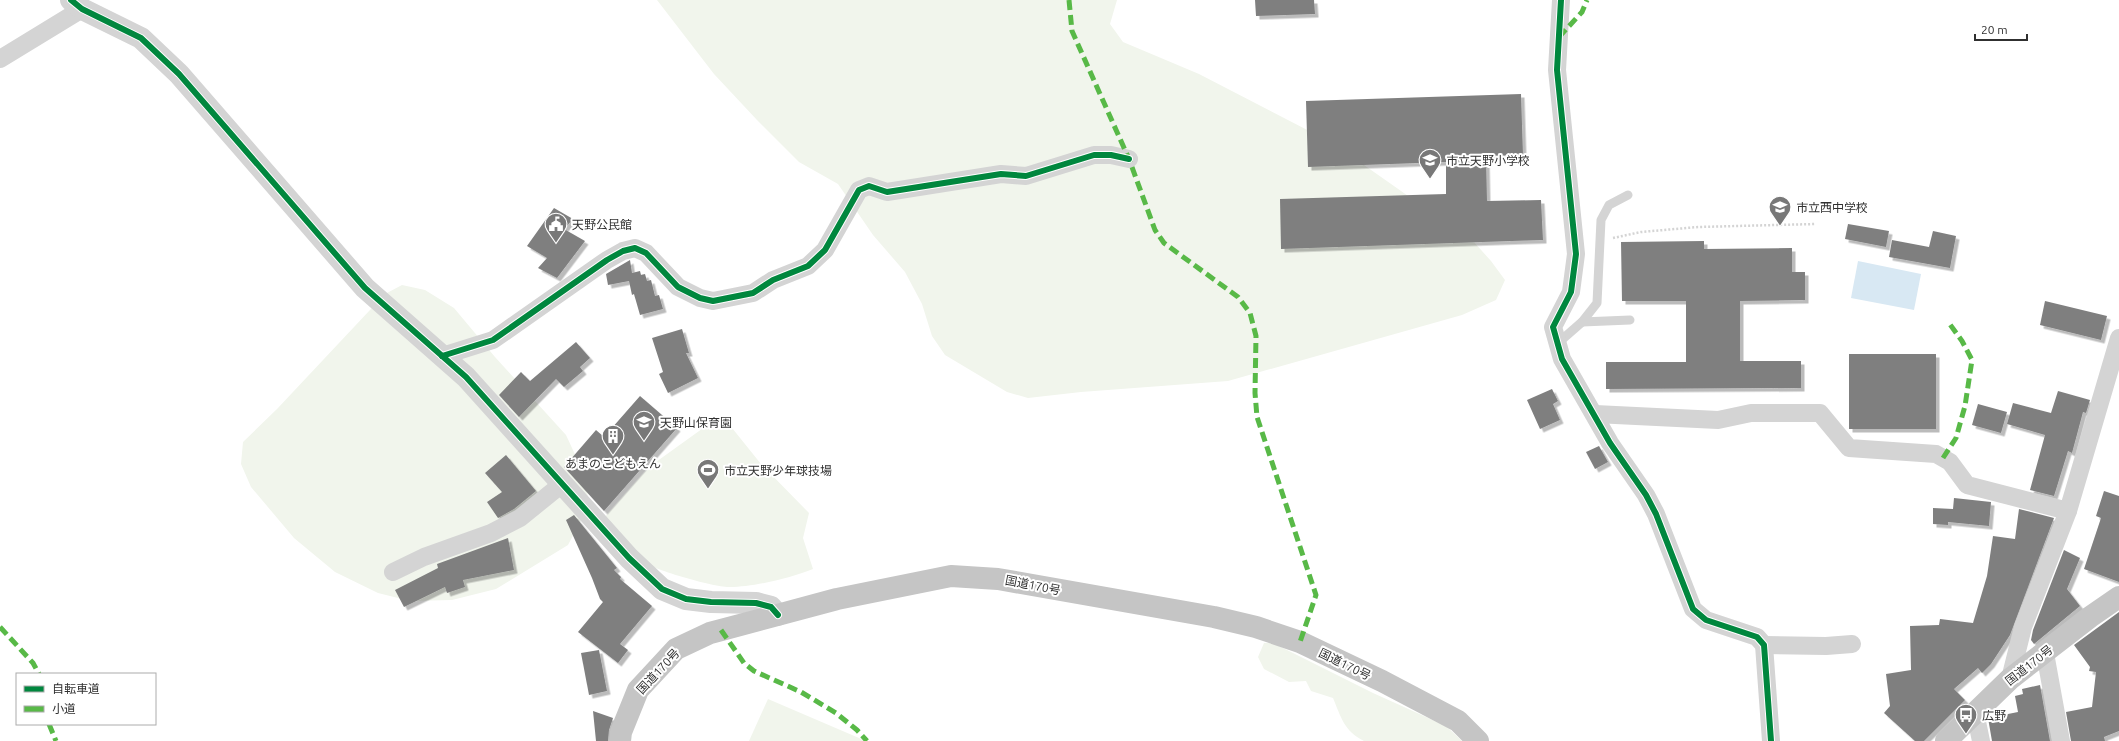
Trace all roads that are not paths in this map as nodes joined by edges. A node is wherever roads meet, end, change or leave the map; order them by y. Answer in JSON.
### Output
{"nodes":[{"id":1,"x":1561,"y":0,"type":"edge"},
{"id":2,"x":76,"y":4,"type":"edge"},
{"id":3,"x":0,"y":59,"type":"edge"},
{"id":4,"x":1129,"y":159,"type":"dead end"},
{"id":5,"x":1628,"y":195,"type":"dead end"},
{"id":6,"x":1630,"y":320,"type":"dead end"},
{"id":7,"x":1582,"y":322,"type":"junction"},
{"id":8,"x":2119,"y":338,"type":"edge"},
{"id":9,"x":1558,"y":343,"type":"junction"},
{"id":10,"x":442,"y":356,"type":"junction"},
{"id":11,"x":1595,"y":414,"type":"junction"},
{"id":12,"x":562,"y":484,"type":"junction"},
{"id":13,"x":2068,"y":511,"type":"junction"},
{"id":14,"x":393,"y":572,"type":"dead end"},
{"id":15,"x":2119,"y":597,"type":"edge"},
{"id":16,"x":778,"y":615,"type":"junction"},
{"id":17,"x":1852,"y":644,"type":"dead end"},
{"id":18,"x":1764,"y":645,"type":"junction"},
{"id":19,"x":2045,"y":653,"type":"junction"},
{"id":20,"x":2010,"y":679,"type":"junction"},
{"id":21,"x":1975,"y":712,"type":"junction"},
{"id":22,"x":620,"y":741,"type":"edge"},
{"id":23,"x":1478,"y":741,"type":"edge"},
{"id":24,"x":1771,"y":741,"type":"edge"},
{"id":25,"x":1946,"y":741,"type":"edge"},
{"id":26,"x":1981,"y":741,"type":"edge"},
{"id":27,"x":2061,"y":741,"type":"edge"}],
"edges":[{"from":1,"to":9,"type":"street"},
{"from":2,"to":3,"type":"street"},
{"from":2,"to":10,"type":"street"},
{"from":4,"to":10,"type":"street"},
{"from":5,"to":7,"type":"lane"},
{"from":6,"to":7,"type":"lane"},
{"from":7,"to":9,"type":"lane"},
{"from":8,"to":13,"type":"street"},
{"from":9,"to":11,"type":"street"},
{"from":10,"to":12,"type":"street"},
{"from":11,"to":13,"type":"street"},
{"from":11,"to":18,"type":"street"},
{"from":12,"to":14,"type":"street"},
{"from":12,"to":16,"type":"street"},
{"from":13,"to":20,"type":"street"},
{"from":15,"to":19,"type":"highway","name":"国道170号"},
{"from":16,"to":22,"type":"highway","name":"国道170号"},
{"from":16,"to":23,"type":"highway","name":"国道170号"},
{"from":17,"to":18,"type":"street"},
{"from":18,"to":24,"type":"street"},
{"from":19,"to":20,"type":"highway","name":"国道170号"},
{"from":19,"to":27,"type":"street"},
{"from":20,"to":21,"type":"highway","name":"国道170号"},
{"from":21,"to":25,"type":"highway","name":"国道170号"},
{"from":21,"to":26,"type":"street"}]}
